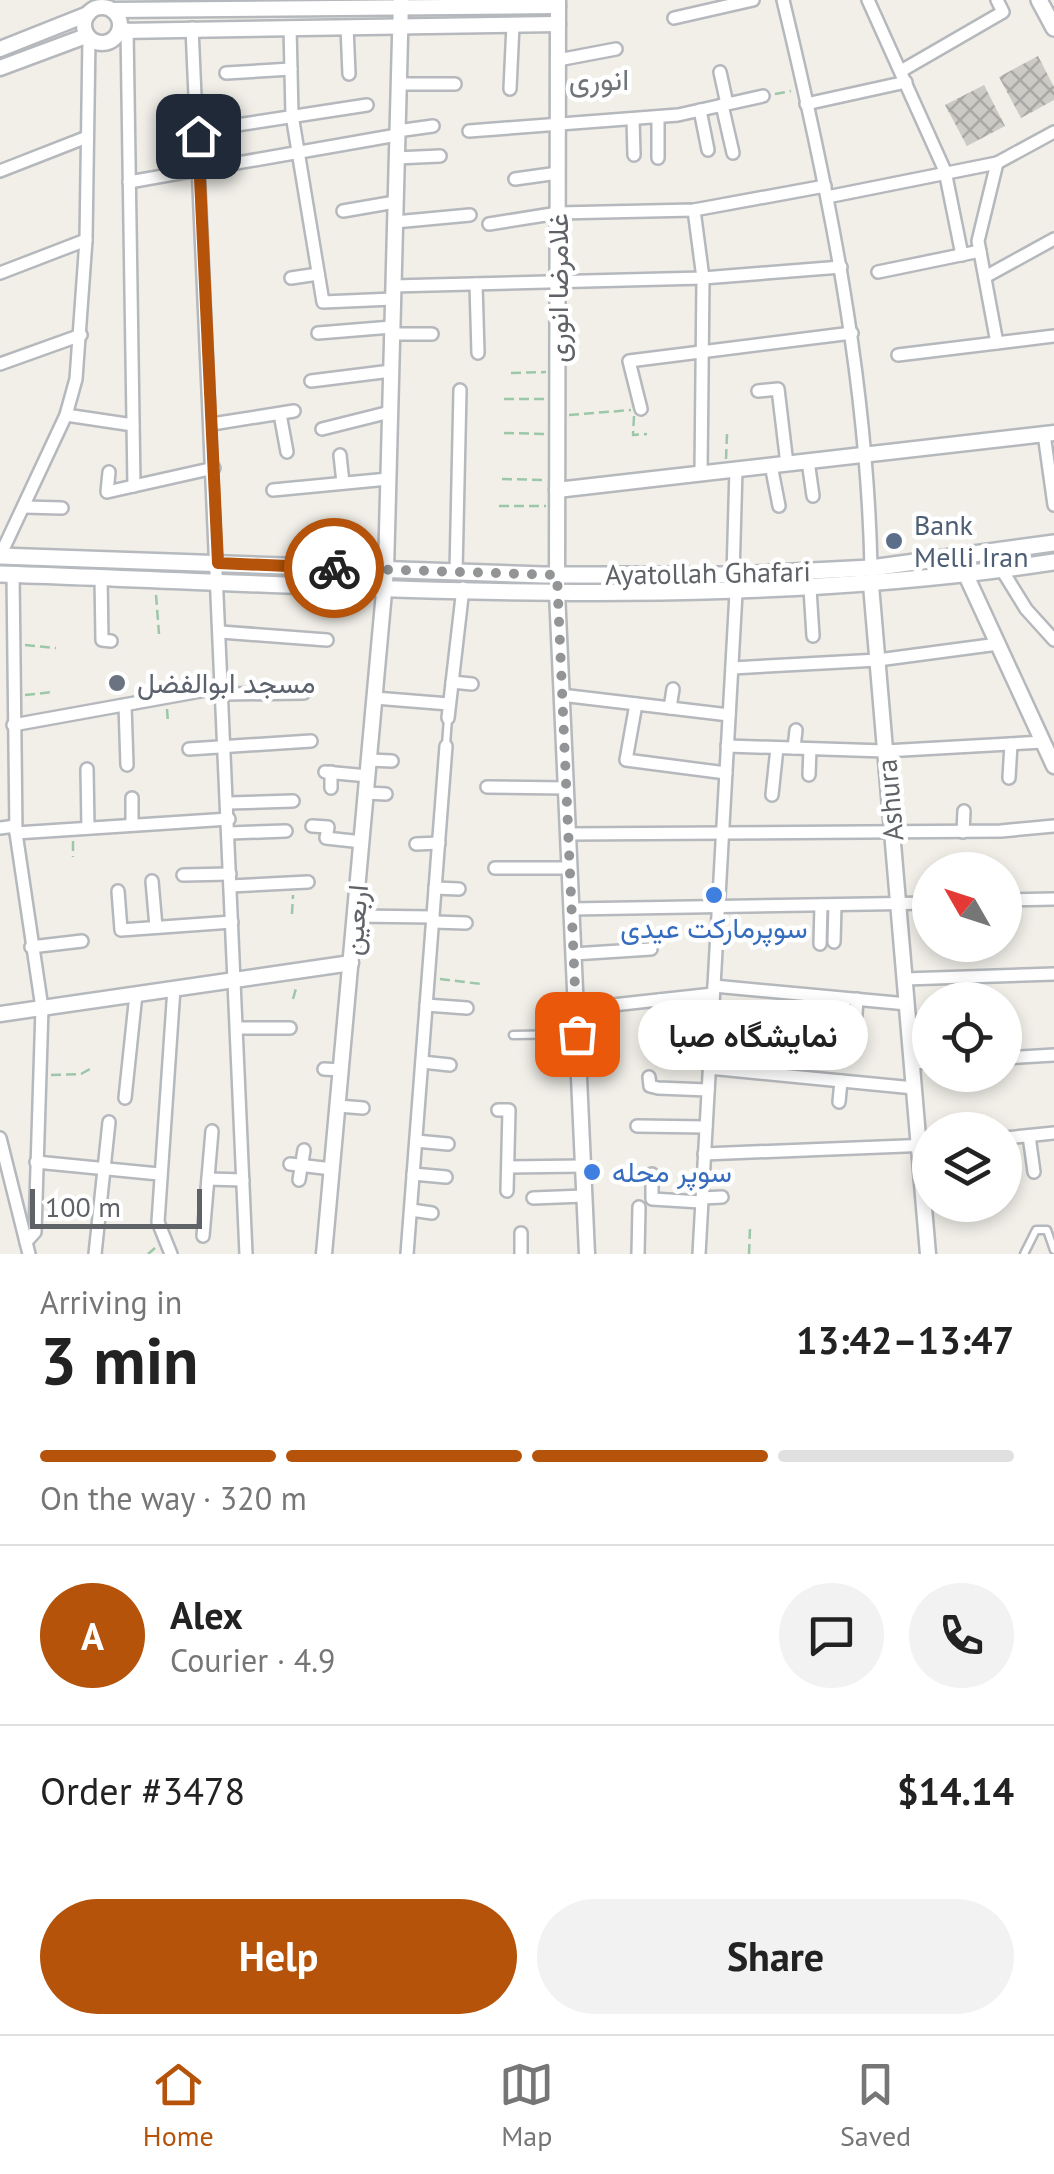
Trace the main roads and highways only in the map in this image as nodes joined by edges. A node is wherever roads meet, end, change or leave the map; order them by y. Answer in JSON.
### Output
{"nodes":[{"id":1,"x":1039,"y":0,"type":"edge"},
{"id":2,"x":1054,"y":28,"type":"edge"},
{"id":3,"x":1054,"y":542,"type":"edge"},
{"id":4,"x":0,"y":556,"type":"edge"},
{"id":5,"x":1054,"y":562,"type":"edge"},
{"id":6,"x":6,"y":574,"type":"edge"},
{"id":7,"x":871,"y":577,"type":"junction"},
{"id":8,"x":386,"y":578,"type":"junction"},
{"id":9,"x":557,"y":584,"type":"junction"}],
"edges":[{"from":1,"to":2,"type":"main road"},
{"from":3,"to":7,"type":"main road","name":"Ayatollah Ghafari"},
{"from":4,"to":8,"type":"main road","name":"Ayatollah Ghafari"},
{"from":5,"to":7,"type":"main road","name":"Ayatollah Ghafari"},
{"from":6,"to":8,"type":"main road","name":"Ayatollah Ghafari"},
{"from":7,"to":9,"type":"main road","name":"Ayatollah Ghafari"},
{"from":7,"to":9,"type":"main road","name":"Ayatollah Ghafari"},
{"from":8,"to":9,"type":"main road","name":"Ayatollah Ghafari"}]}
